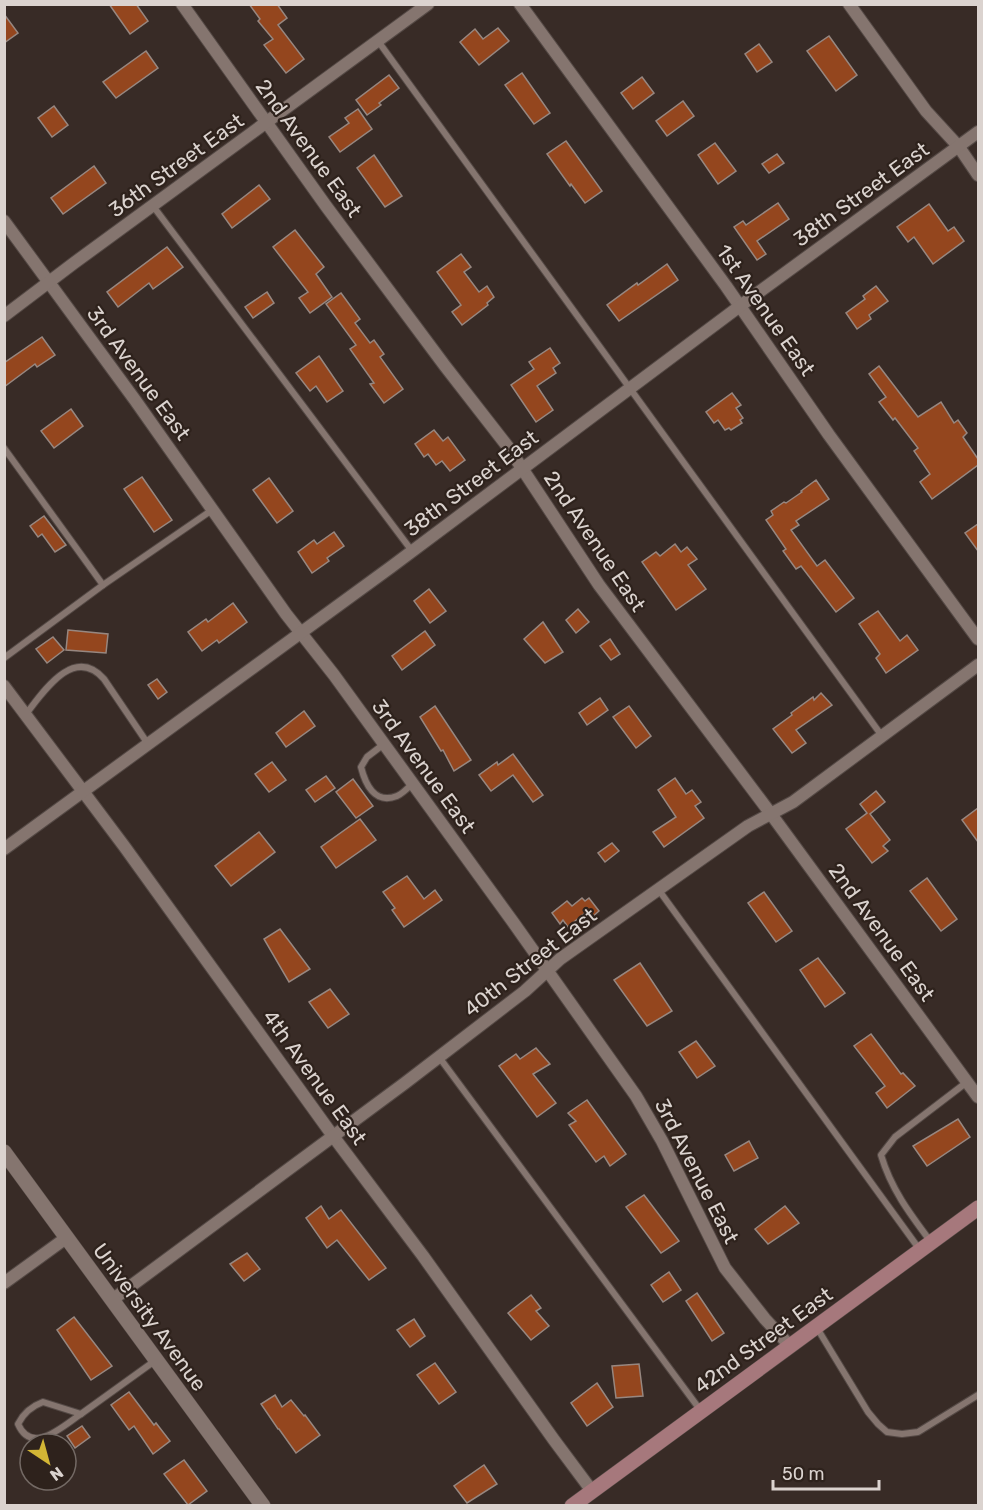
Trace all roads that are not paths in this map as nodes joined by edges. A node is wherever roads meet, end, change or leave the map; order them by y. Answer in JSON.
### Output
{"nodes":[{"id":1,"x":182,"y":4,"type":"edge"},
{"id":2,"x":428,"y":4,"type":"edge"},
{"id":3,"x":520,"y":4,"type":"edge"},
{"id":4,"x":849,"y":4,"type":"edge"},
{"id":5,"x":378,"y":41,"type":"junction"},
{"id":6,"x":267,"y":123,"type":"junction"},
{"id":7,"x":978,"y":132,"type":"edge"},
{"id":8,"x":959,"y":147,"type":"junction"},
{"id":9,"x":978,"y":174,"type":"edge"},
{"id":10,"x":153,"y":206,"type":"junction"},
{"id":11,"x":4,"y":221,"type":"edge"},
{"id":12,"x":49,"y":282,"type":"junction"},
{"id":13,"x":740,"y":306,"type":"junction"},
{"id":14,"x":4,"y":316,"type":"edge"},
{"id":15,"x":630,"y":388,"type":"junction"},
{"id":16,"x":4,"y":448,"type":"edge"},
{"id":17,"x":523,"y":469,"type":"junction"},
{"id":18,"x":213,"y":510,"type":"junction"},
{"id":19,"x":412,"y":551,"type":"junction"},
{"id":20,"x":103,"y":585,"type":"junction"},
{"id":21,"x":301,"y":633,"type":"junction"},
{"id":22,"x":978,"y":639,"type":"edge"},
{"id":23,"x":4,"y":658,"type":"edge"},
{"id":24,"x":978,"y":665,"type":"edge"},
{"id":25,"x":4,"y":686,"type":"edge"},
{"id":26,"x":26,"y":714,"type":"junction"},
{"id":27,"x":882,"y":736,"type":"junction"},
{"id":28,"x":148,"y":744,"type":"junction"},
{"id":29,"x":384,"y":744,"type":"junction"},
{"id":30,"x":413,"y":784,"type":"junction"},
{"id":31,"x":83,"y":792,"type":"junction"},
{"id":32,"x":771,"y":814,"type":"junction"},
{"id":33,"x":4,"y":849,"type":"edge"},
{"id":34,"x":658,"y":889,"type":"junction"},
{"id":35,"x":548,"y":970,"type":"junction"},
{"id":36,"x":439,"y":1057,"type":"junction"},
{"id":37,"x":967,"y":1082,"type":"junction"},
{"id":38,"x":978,"y":1097,"type":"edge"},
{"id":39,"x":333,"y":1136,"type":"junction"},
{"id":40,"x":4,"y":1152,"type":"edge"},
{"id":41,"x":978,"y":1208,"type":"edge"},
{"id":42,"x":66,"y":1238,"type":"junction"},
{"id":43,"x":926,"y":1247,"type":"junction"},
{"id":44,"x":4,"y":1282,"type":"edge"},
{"id":45,"x":112,"y":1300,"type":"junction"},
{"id":46,"x":816,"y":1327,"type":"junction"},
{"id":47,"x":790,"y":1346,"type":"junction"},
{"id":48,"x":156,"y":1360,"type":"junction"},
{"id":49,"x":978,"y":1395,"type":"edge"},
{"id":50,"x":701,"y":1411,"type":"junction"},
{"id":51,"x":81,"y":1414,"type":"junction"},
{"id":52,"x":592,"y":1491,"type":"junction"},
{"id":53,"x":263,"y":1506,"type":"edge"},
{"id":54,"x":572,"y":1506,"type":"edge"}],
"edges":[{"from":1,"to":6,"type":"street","name":"2nd Avenue East"},
{"from":2,"to":5,"type":"street","name":"36th Street East"},
{"from":3,"to":13,"type":"street","name":"1st Avenue East"},
{"from":4,"to":8,"type":"street"},
{"from":5,"to":6,"type":"street","name":"36th Street East"},
{"from":5,"to":15,"type":"lane"},
{"from":6,"to":10,"type":"street","name":"36th Street East"},
{"from":6,"to":17,"type":"street","name":"2nd Avenue East"},
{"from":7,"to":8,"type":"street","name":"38th Street East"},
{"from":8,"to":9,"type":"street"},
{"from":8,"to":13,"type":"street","name":"38th Street East"},
{"from":10,"to":12,"type":"street","name":"36th Street East"},
{"from":10,"to":19,"type":"lane"},
{"from":11,"to":12,"type":"street","name":"3rd Avenue East"},
{"from":12,"to":14,"type":"street","name":"36th Street East"},
{"from":12,"to":18,"type":"street","name":"3rd Avenue East"},
{"from":13,"to":15,"type":"street","name":"38th Street East"},
{"from":13,"to":22,"type":"street","name":"1st Avenue East"},
{"from":15,"to":17,"type":"street","name":"38th Street East"},
{"from":15,"to":27,"type":"lane"},
{"from":16,"to":20,"type":"lane"},
{"from":17,"to":19,"type":"street","name":"38th Street East"},
{"from":17,"to":32,"type":"street","name":"2nd Avenue East"},
{"from":18,"to":20,"type":"lane"},
{"from":18,"to":21,"type":"street","name":"3rd Avenue East"},
{"from":19,"to":21,"type":"street","name":"38th Street East"},
{"from":20,"to":23,"type":"lane"},
{"from":21,"to":28,"type":"street","name":"38th Street East"},
{"from":21,"to":29,"type":"street","name":"3rd Avenue East"},
{"from":24,"to":27,"type":"street","name":"40th Street East"},
{"from":25,"to":26,"type":"street","name":"4th Avenue East"},
{"from":26,"to":28,"type":"lane"},
{"from":26,"to":31,"type":"street","name":"4th Avenue East"},
{"from":27,"to":32,"type":"street","name":"40th Street East"},
{"from":28,"to":31,"type":"street","name":"38th Street East"},
{"from":29,"to":30,"type":"street","name":"3rd Avenue East"},
{"from":29,"to":30,"type":"lane"},
{"from":30,"to":35,"type":"street","name":"3rd Avenue East"},
{"from":31,"to":33,"type":"street","name":"38th Street East"},
{"from":31,"to":39,"type":"street","name":"4th Avenue East"},
{"from":32,"to":34,"type":"street","name":"40th Street East"},
{"from":32,"to":37,"type":"street","name":"2nd Avenue East"},
{"from":34,"to":35,"type":"street","name":"40th Street East"},
{"from":34,"to":43,"type":"lane"},
{"from":35,"to":36,"type":"street","name":"40th Street East"},
{"from":35,"to":47,"type":"street","name":"3rd Avenue East"},
{"from":36,"to":39,"type":"street","name":"40th Street East"},
{"from":36,"to":50,"type":"lane"},
{"from":37,"to":38,"type":"street","name":"2nd Avenue East"},
{"from":37,"to":43,"type":"lane"},
{"from":39,"to":45,"type":"street","name":"40th Street East"},
{"from":39,"to":52,"type":"street","name":"4th Avenue East"},
{"from":40,"to":42,"type":"street","name":"University Avenue"},
{"from":41,"to":43,"type":"main road","name":"42nd Street East"},
{"from":42,"to":44,"type":"street"},
{"from":42,"to":45,"type":"street","name":"University Avenue"},
{"from":43,"to":46,"type":"main road","name":"42nd Street East"},
{"from":45,"to":48,"type":"street","name":"University Avenue"},
{"from":46,"to":47,"type":"main road","name":"42nd Street East"},
{"from":46,"to":49,"type":"lane"},
{"from":47,"to":50,"type":"main road","name":"42nd Street East"},
{"from":48,"to":51,"type":"lane"},
{"from":48,"to":53,"type":"street","name":"University Avenue"},
{"from":50,"to":52,"type":"main road","name":"42nd Street East"},
{"from":51,"to":51,"type":"lane"},
{"from":52,"to":54,"type":"main road","name":"42nd Street East"}]}
